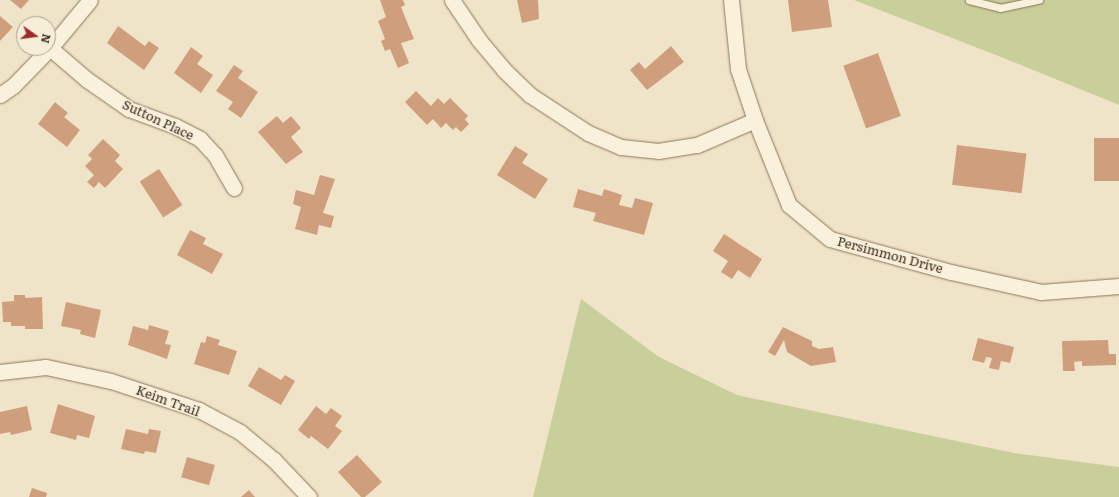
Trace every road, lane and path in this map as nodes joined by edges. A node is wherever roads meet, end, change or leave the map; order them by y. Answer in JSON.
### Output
{"nodes":[{"id":1,"x":90,"y":0,"type":"edge"},
{"id":2,"x":452,"y":0,"type":"edge"},
{"id":3,"x":731,"y":0,"type":"edge"},
{"id":4,"x":969,"y":0,"type":"edge"},
{"id":5,"x":1039,"y":0,"type":"edge"},
{"id":6,"x":56,"y":41,"type":"edge"},
{"id":7,"x":56,"y":53,"type":"edge"},
{"id":8,"x":42,"y":56,"type":"edge"},
{"id":9,"x":0,"y":96,"type":"edge"},
{"id":10,"x":755,"y":120,"type":"junction"},
{"id":11,"x":234,"y":188,"type":"dead end"},
{"id":12,"x":1119,"y":286,"type":"edge"},
{"id":13,"x":0,"y":372,"type":"edge"},
{"id":14,"x":309,"y":497,"type":"edge"}],
"edges":[{"from":1,"to":6,"type":"street"},
{"from":2,"to":10,"type":"street"},
{"from":3,"to":10,"type":"street","name":"Persimmon Drive"},
{"from":4,"to":5,"type":"lane"},
{"from":7,"to":11,"type":"street","name":"Sutton Place"},
{"from":8,"to":9,"type":"street"},
{"from":10,"to":12,"type":"street","name":"Persimmon Drive"},
{"from":13,"to":14,"type":"street","name":"Keim Trail"}]}
